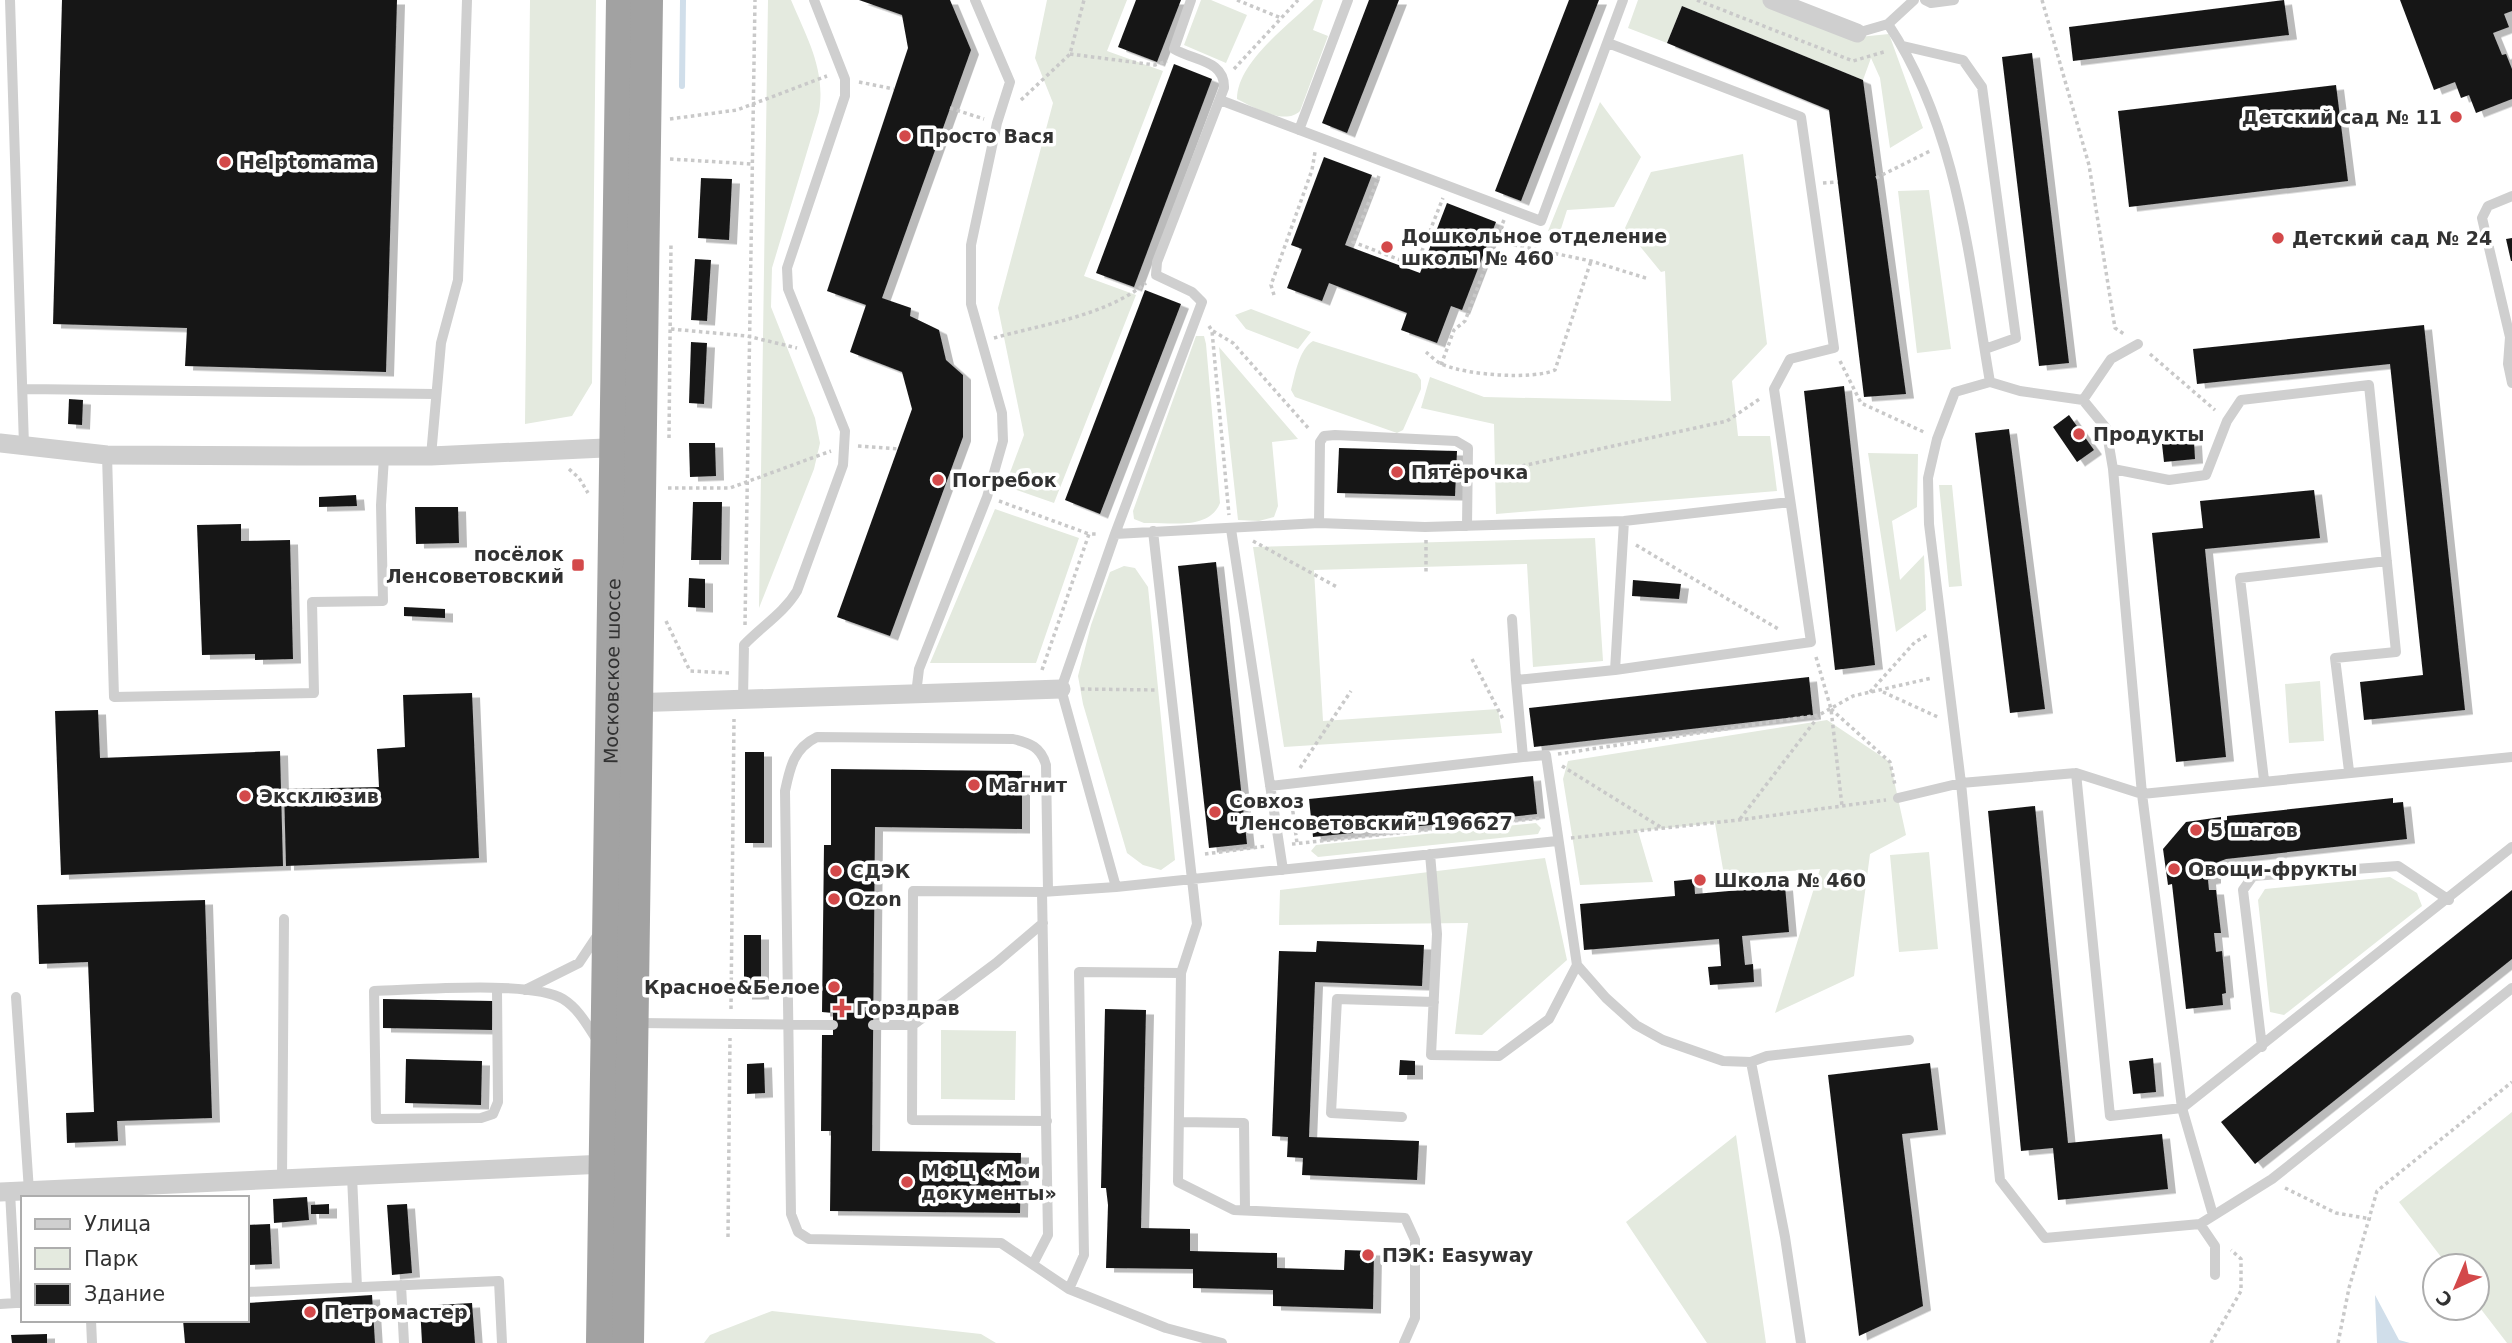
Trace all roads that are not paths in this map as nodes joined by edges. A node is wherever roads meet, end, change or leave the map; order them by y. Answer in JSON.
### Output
{"nodes":[{"id":1,"x":10,"y":0,"type":"edge"},
{"id":2,"x":467,"y":0,"type":"edge"},
{"id":3,"x":622,"y":0,"type":"edge"},
{"id":4,"x":646,"y":0,"type":"edge"},
{"id":5,"x":814,"y":0,"type":"edge"},
{"id":6,"x":975,"y":0,"type":"edge"},
{"id":7,"x":1191,"y":0,"type":"edge"},
{"id":8,"x":1348,"y":0,"type":"edge"},
{"id":9,"x":1623,"y":0,"type":"edge"},
{"id":10,"x":1772,"y":0,"type":"edge"},
{"id":11,"x":1914,"y":0,"type":"edge"},
{"id":12,"x":1925,"y":0,"type":"edge"},
{"id":13,"x":1954,"y":0,"type":"edge"},
{"id":14,"x":1888,"y":24,"type":"junction"},
{"id":15,"x":1857,"y":33,"type":"joint"},
{"id":16,"x":1608,"y":43,"type":"junction"},
{"id":17,"x":1903,"y":46,"type":"junction"},
{"id":18,"x":1220,"y":100,"type":"junction"},
{"id":19,"x":1299,"y":130,"type":"junction"},
{"id":20,"x":2512,"y":196,"type":"edge"},
{"id":21,"x":2138,"y":344,"type":"road end"},
{"id":22,"x":1985,"y":349,"type":"junction"},
{"id":23,"x":1990,"y":382,"type":"junction"},
{"id":24,"x":2512,"y":383,"type":"edge"},
{"id":25,"x":24,"y":389,"type":"junction"},
{"id":26,"x":435,"y":394,"type":"junction"},
{"id":27,"x":2083,"y":400,"type":"junction"},
{"id":28,"x":0,"y":443,"type":"edge"},
{"id":29,"x":24,"y":446,"type":"junction"},
{"id":30,"x":627,"y":447,"type":"junction"},
{"id":31,"x":107,"y":455,"type":"junction"},
{"id":32,"x":431,"y":456,"type":"junction"},
{"id":33,"x":384,"y":457,"type":"junction"},
{"id":34,"x":2113,"y":469,"type":"junction"},
{"id":35,"x":1790,"y":502,"type":"junction"},
{"id":36,"x":1623,"y":521,"type":"junction"},
{"id":37,"x":1319,"y":523,"type":"junction"},
{"id":38,"x":1467,"y":526,"type":"junction"},
{"id":39,"x":1231,"y":530,"type":"junction"},
{"id":40,"x":1153,"y":531,"type":"junction"},
{"id":41,"x":1115,"y":534,"type":"junction"},
{"id":42,"x":2386,"y":561,"type":"junction"},
{"id":43,"x":1512,"y":619,"type":"dead end"},
{"id":44,"x":1615,"y":670,"type":"junction"},
{"id":45,"x":1516,"y":680,"type":"junction"},
{"id":46,"x":1061,"y":689,"type":"junction"},
{"id":47,"x":916,"y":694,"type":"junction"},
{"id":48,"x":739,"y":699,"type":"junction"},
{"id":49,"x":624,"y":703,"type":"junction"},
{"id":50,"x":1523,"y":757,"type":"junction"},
{"id":51,"x":2512,"y":757,"type":"edge"},
{"id":52,"x":2349,"y":771,"type":"junction"},
{"id":53,"x":2076,"y":773,"type":"junction"},
{"id":54,"x":2264,"y":780,"type":"junction"},
{"id":55,"x":1961,"y":783,"type":"junction"},
{"id":56,"x":1270,"y":786,"type":"junction"},
{"id":57,"x":2142,"y":794,"type":"junction"},
{"id":58,"x":1898,"y":798,"type":"road end"},
{"id":59,"x":1557,"y":841,"type":"junction"},
{"id":60,"x":2512,"y":847,"type":"edge"},
{"id":61,"x":1430,"y":854,"type":"junction"},
{"id":62,"x":1283,"y":870,"type":"junction"},
{"id":63,"x":1191,"y":879,"type":"junction"},
{"id":64,"x":1116,"y":887,"type":"junction"},
{"id":65,"x":1045,"y":892,"type":"junction"},
{"id":66,"x":2449,"y":900,"type":"junction"},
{"id":67,"x":284,"y":919,"type":"dead end"},
{"id":68,"x":608,"y":920,"type":"junction"},
{"id":69,"x":1043,"y":923,"type":"junction"},
{"id":70,"x":1577,"y":965,"type":"junction"},
{"id":71,"x":1181,"y":973,"type":"junction"},
{"id":72,"x":2512,"y":988,"type":"edge"},
{"id":73,"x":497,"y":990,"type":"junction"},
{"id":74,"x":524,"y":990,"type":"junction"},
{"id":75,"x":16,"y":997,"type":"dead end"},
{"id":76,"x":1434,"y":1002,"type":"junction"},
{"id":77,"x":631,"y":1023,"type":"junction"},
{"id":78,"x":787,"y":1024,"type":"junction"},
{"id":79,"x":833,"y":1025,"type":"dead end"},
{"id":80,"x":873,"y":1025,"type":"dead end"},
{"id":81,"x":913,"y":1025,"type":"junction"},
{"id":82,"x":1909,"y":1040,"type":"dead end"},
{"id":83,"x":2262,"y":1047,"type":"junction"},
{"id":84,"x":607,"y":1055,"type":"junction"},
{"id":85,"x":1751,"y":1062,"type":"junction"},
{"id":86,"x":2182,"y":1108,"type":"junction"},
{"id":87,"x":1402,"y":1117,"type":"dead end"},
{"id":88,"x":1047,"y":1121,"type":"junction"},
{"id":89,"x":1179,"y":1122,"type":"junction"},
{"id":90,"x":605,"y":1164,"type":"junction"},
{"id":91,"x":352,"y":1176,"type":"junction"},
{"id":92,"x":282,"y":1179,"type":"junction"},
{"id":93,"x":13,"y":1192,"type":"edge"},
{"id":94,"x":1245,"y":1210,"type":"junction"},
{"id":95,"x":2213,"y":1215,"type":"junction"},
{"id":96,"x":2200,"y":1224,"type":"junction"},
{"id":97,"x":1033,"y":1264,"type":"junction"},
{"id":98,"x":2215,"y":1275,"type":"dead end"},
{"id":99,"x":401,"y":1285,"type":"junction"},
{"id":100,"x":357,"y":1287,"type":"junction"},
{"id":101,"x":1069,"y":1289,"type":"junction"},
{"id":102,"x":248,"y":1292,"type":"edge"},
{"id":103,"x":19,"y":1303,"type":"edge"},
{"id":104,"x":0,"y":1304,"type":"edge"},
{"id":105,"x":91,"y":1322,"type":"edge"},
{"id":106,"x":92,"y":1343,"type":"edge"},
{"id":107,"x":404,"y":1343,"type":"edge"},
{"id":108,"x":502,"y":1343,"type":"edge"},
{"id":109,"x":602,"y":1343,"type":"edge"},
{"id":110,"x":628,"y":1343,"type":"edge"},
{"id":111,"x":1222,"y":1343,"type":"edge"},
{"id":112,"x":1404,"y":1343,"type":"edge"},
{"id":113,"x":1801,"y":1343,"type":"edge"}],
"edges":[{"from":1,"to":25,"type":"lane"},
{"from":2,"to":26,"type":"lane"},
{"from":3,"to":30,"type":"highway","name":"Московское шоссе"},
{"from":4,"to":30,"type":"highway","name":"Московское шоссе"},
{"from":5,"to":48,"type":"lane"},
{"from":6,"to":47,"type":"lane"},
{"from":7,"to":18,"type":"lane"},
{"from":8,"to":19,"type":"lane"},
{"from":9,"to":16,"type":"lane"},
{"from":10,"to":15,"type":"street"},
{"from":11,"to":14,"type":"lane"},
{"from":12,"to":13,"type":"lane"},
{"from":14,"to":15,"type":"lane"},
{"from":14,"to":17,"type":"lane"},
{"from":16,"to":19,"type":"lane"},
{"from":16,"to":35,"type":"lane"},
{"from":17,"to":22,"type":"lane"},
{"from":17,"to":22,"type":"lane"},
{"from":18,"to":19,"type":"lane"},
{"from":18,"to":41,"type":"lane"},
{"from":20,"to":24,"type":"lane"},
{"from":21,"to":27,"type":"lane"},
{"from":22,"to":23,"type":"lane"},
{"from":23,"to":27,"type":"lane"},
{"from":23,"to":55,"type":"lane"},
{"from":25,"to":26,"type":"lane"},
{"from":25,"to":29,"type":"lane"},
{"from":26,"to":32,"type":"lane"},
{"from":27,"to":34,"type":"lane"},
{"from":28,"to":29,"type":"street"},
{"from":29,"to":31,"type":"street"},
{"from":30,"to":32,"type":"street"},
{"from":30,"to":49,"type":"highway","name":"Московское шоссе"},
{"from":31,"to":33,"type":"street"},
{"from":31,"to":33,"type":"lane"},
{"from":32,"to":33,"type":"street"},
{"from":34,"to":42,"type":"lane"},
{"from":34,"to":57,"type":"lane"},
{"from":35,"to":36,"type":"lane"},
{"from":35,"to":44,"type":"lane"},
{"from":36,"to":38,"type":"lane"},
{"from":36,"to":44,"type":"lane"},
{"from":37,"to":38,"type":"lane"},
{"from":37,"to":38,"type":"lane"},
{"from":37,"to":39,"type":"lane"},
{"from":39,"to":40,"type":"lane"},
{"from":39,"to":56,"type":"lane"},
{"from":40,"to":41,"type":"lane"},
{"from":40,"to":63,"type":"lane"},
{"from":41,"to":46,"type":"lane"},
{"from":42,"to":52,"type":"lane"},
{"from":42,"to":54,"type":"lane"},
{"from":43,"to":45,"type":"lane"},
{"from":44,"to":45,"type":"lane"},
{"from":45,"to":50,"type":"lane"},
{"from":46,"to":47,"type":"street"},
{"from":46,"to":64,"type":"lane"},
{"from":47,"to":48,"type":"street"},
{"from":48,"to":49,"type":"street"},
{"from":49,"to":68,"type":"highway","name":"Московское шоссе"},
{"from":49,"to":77,"type":"highway","name":"Московское шоссе"},
{"from":50,"to":56,"type":"lane"},
{"from":50,"to":59,"type":"lane"},
{"from":51,"to":52,"type":"lane"},
{"from":52,"to":54,"type":"lane"},
{"from":53,"to":55,"type":"lane"},
{"from":53,"to":57,"type":"lane"},
{"from":53,"to":86,"type":"lane"},
{"from":54,"to":57,"type":"lane"},
{"from":55,"to":58,"type":"lane"},
{"from":55,"to":96,"type":"lane"},
{"from":56,"to":62,"type":"lane"},
{"from":57,"to":86,"type":"lane"},
{"from":59,"to":61,"type":"lane"},
{"from":59,"to":70,"type":"lane"},
{"from":60,"to":66,"type":"lane"},
{"from":61,"to":62,"type":"lane"},
{"from":61,"to":76,"type":"lane"},
{"from":62,"to":63,"type":"lane"},
{"from":63,"to":64,"type":"lane"},
{"from":63,"to":71,"type":"lane"},
{"from":64,"to":65,"type":"lane"},
{"from":65,"to":69,"type":"lane"},
{"from":65,"to":78,"type":"lane"},
{"from":65,"to":81,"type":"lane"},
{"from":66,"to":83,"type":"lane"},
{"from":66,"to":83,"type":"lane"},
{"from":67,"to":92,"type":"lane"},
{"from":68,"to":74,"type":"lane"},
{"from":68,"to":84,"type":"highway","name":"Московское шоссе"},
{"from":69,"to":81,"type":"lane"},
{"from":69,"to":88,"type":"lane"},
{"from":70,"to":76,"type":"lane"},
{"from":70,"to":85,"type":"lane"},
{"from":71,"to":89,"type":"lane"},
{"from":71,"to":101,"type":"lane"},
{"from":72,"to":95,"type":"lane"},
{"from":73,"to":73,"type":"lane"},
{"from":73,"to":74,"type":"lane"},
{"from":74,"to":84,"type":"lane"},
{"from":75,"to":93,"type":"lane"},
{"from":76,"to":87,"type":"lane"},
{"from":77,"to":78,"type":"lane"},
{"from":77,"to":110,"type":"highway","name":"Московское шоссе"},
{"from":78,"to":79,"type":"lane"},
{"from":78,"to":97,"type":"lane"},
{"from":80,"to":81,"type":"lane"},
{"from":81,"to":88,"type":"lane"},
{"from":82,"to":85,"type":"lane"},
{"from":83,"to":86,"type":"lane"},
{"from":84,"to":90,"type":"highway","name":"Московское шоссе"},
{"from":85,"to":113,"type":"lane"},
{"from":86,"to":95,"type":"lane"},
{"from":88,"to":97,"type":"lane"},
{"from":89,"to":94,"type":"lane"},
{"from":89,"to":94,"type":"lane"},
{"from":90,"to":91,"type":"street"},
{"from":90,"to":109,"type":"highway","name":"Московское шоссе"},
{"from":91,"to":92,"type":"street"},
{"from":91,"to":100,"type":"lane"},
{"from":92,"to":93,"type":"street"},
{"from":93,"to":103,"type":"lane"},
{"from":94,"to":112,"type":"lane"},
{"from":95,"to":96,"type":"lane"},
{"from":96,"to":98,"type":"lane"},
{"from":97,"to":101,"type":"lane"},
{"from":99,"to":100,"type":"lane"},
{"from":99,"to":107,"type":"lane"},
{"from":99,"to":108,"type":"lane"},
{"from":100,"to":102,"type":"lane"},
{"from":101,"to":111,"type":"lane"},
{"from":103,"to":104,"type":"lane"},
{"from":105,"to":106,"type":"lane"}]}
